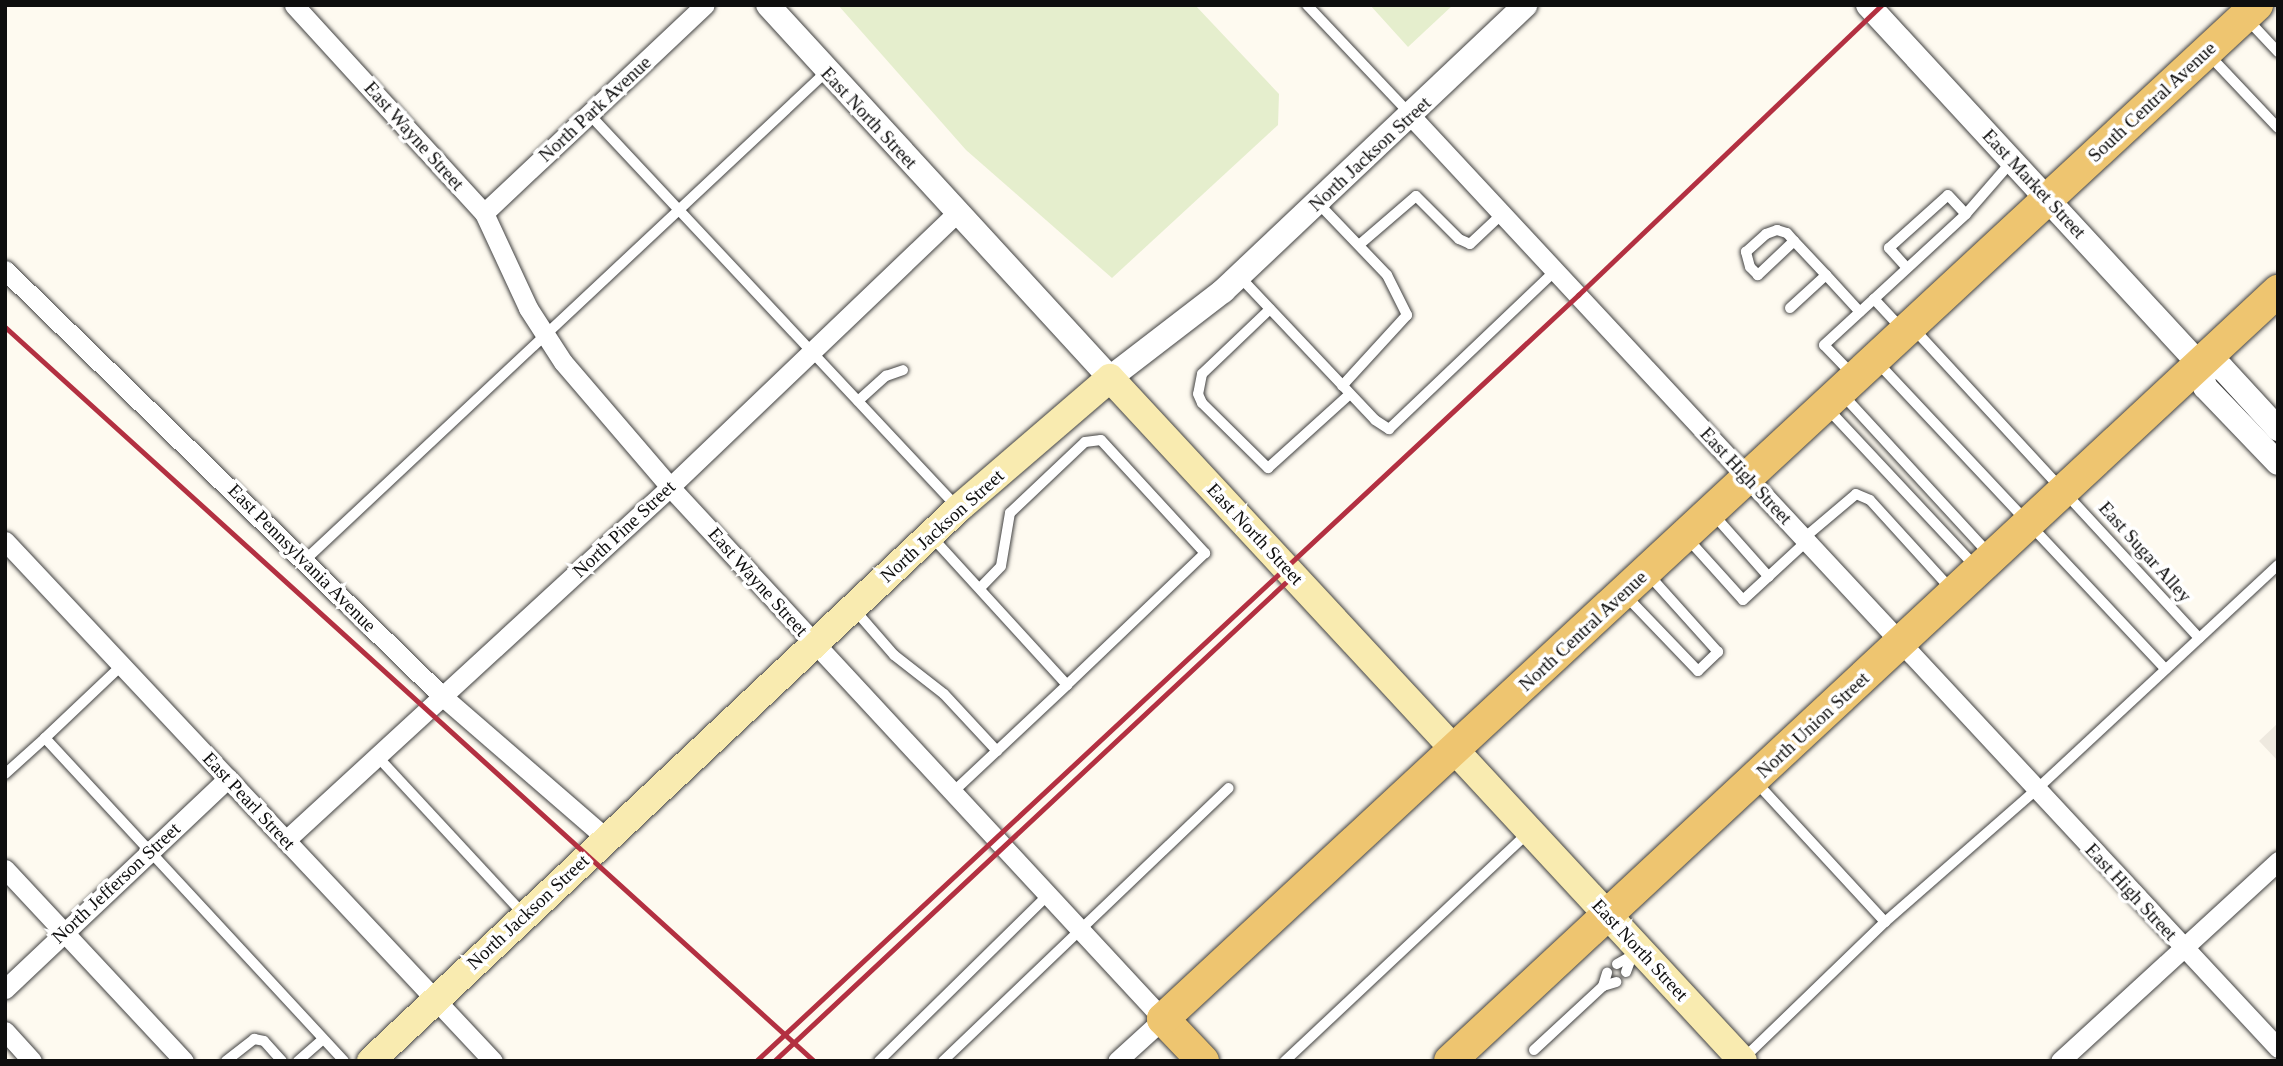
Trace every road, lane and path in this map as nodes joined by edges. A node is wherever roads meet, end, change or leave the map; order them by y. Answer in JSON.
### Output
{"nodes":[{"id":1,"x":294,"y":5,"type":"edge"},
{"id":2,"x":705,"y":5,"type":"edge"},
{"id":3,"x":768,"y":5,"type":"edge"},
{"id":4,"x":1307,"y":5,"type":"edge"},
{"id":5,"x":1525,"y":5,"type":"edge"},
{"id":6,"x":1868,"y":5,"type":"edge"},
{"id":7,"x":2251,"y":11,"type":"edge"},
{"id":8,"x":2206,"y":52,"type":"junction"},
{"id":9,"x":2278,"y":52,"type":"edge"},
{"id":10,"x":826,"y":72,"type":"junction"},
{"id":11,"x":590,"y":115,"type":"junction"},
{"id":12,"x":1411,"y":116,"type":"junction"},
{"id":13,"x":2278,"y":128,"type":"edge"},
{"id":14,"x":2012,"y":161,"type":"junction"},
{"id":15,"x":2048,"y":199,"type":"junction"},
{"id":16,"x":1318,"y":203,"type":"junction"},
{"id":17,"x":679,"y":210,"type":"junction"},
{"id":18,"x":484,"y":213,"type":"junction"},
{"id":19,"x":957,"y":213,"type":"junction"},
{"id":20,"x":1502,"y":214,"type":"junction"},
{"id":21,"x":1966,"y":214,"type":"junction"},
{"id":22,"x":1794,"y":241,"type":"junction"},
{"id":23,"x":1359,"y":245,"type":"junction"},
{"id":24,"x":1907,"y":268,"type":"junction"},
{"id":25,"x":5,"y":271,"type":"edge"},
{"id":26,"x":1555,"y":271,"type":"junction"},
{"id":27,"x":1826,"y":275,"type":"junction"},
{"id":28,"x":1239,"y":276,"type":"junction"},
{"id":29,"x":2278,"y":291,"type":"edge"},
{"id":30,"x":1874,"y":299,"type":"junction"},
{"id":31,"x":1790,"y":308,"type":"dead end"},
{"id":32,"x":1270,"y":309,"type":"junction"},
{"id":33,"x":1860,"y":312,"type":"junction"},
{"id":34,"x":1908,"y":329,"type":"junction"},
{"id":35,"x":545,"y":335,"type":"junction"},
{"id":36,"x":811,"y":351,"type":"junction"},
{"id":37,"x":2199,"y":364,"type":"junction"},
{"id":38,"x":903,"y":369,"type":"dead end"},
{"id":39,"x":1110,"y":378,"type":"junction"},
{"id":40,"x":1849,"y":384,"type":"junction"},
{"id":41,"x":1346,"y":390,"type":"junction"},
{"id":42,"x":858,"y":401,"type":"junction"},
{"id":43,"x":2278,"y":429,"type":"edge"},
{"id":44,"x":2278,"y":463,"type":"edge"},
{"id":45,"x":1748,"y":478,"type":"junction"},
{"id":46,"x":670,"y":487,"type":"junction"},
{"id":47,"x":2064,"y":489,"type":"junction"},
{"id":48,"x":959,"y":508,"type":"junction"},
{"id":49,"x":1710,"y":511,"type":"junction"},
{"id":50,"x":2029,"y":521,"type":"junction"},
{"id":51,"x":930,"y":535,"type":"junction"},
{"id":52,"x":1685,"y":536,"type":"junction"},
{"id":53,"x":1806,"y":540,"type":"junction"},
{"id":54,"x":5,"y":541,"type":"edge"},
{"id":55,"x":304,"y":561,"type":"junction"},
{"id":56,"x":1984,"y":562,"type":"junction"},
{"id":57,"x":2278,"y":565,"type":"edge"},
{"id":58,"x":1646,"y":572,"type":"junction"},
{"id":59,"x":1769,"y":577,"type":"junction"},
{"id":60,"x":980,"y":588,"type":"junction"},
{"id":61,"x":1954,"y":592,"type":"junction"},
{"id":62,"x":1623,"y":594,"type":"junction"},
{"id":63,"x":852,"y":608,"type":"junction"},
{"id":64,"x":2199,"y":638,"type":"junction"},
{"id":65,"x":1901,"y":642,"type":"junction"},
{"id":66,"x":814,"y":644,"type":"junction"},
{"id":67,"x":121,"y":665,"type":"junction"},
{"id":68,"x":2165,"y":669,"type":"junction"},
{"id":69,"x":1067,"y":685,"type":"junction"},
{"id":70,"x":442,"y":696,"type":"junction"},
{"id":71,"x":45,"y":738,"type":"junction"},
{"id":72,"x":1455,"y":750,"type":"junction"},
{"id":73,"x":998,"y":751,"type":"junction"},
{"id":74,"x":377,"y":756,"type":"junction"},
{"id":75,"x":5,"y":774,"type":"edge"},
{"id":76,"x":228,"y":778,"type":"junction"},
{"id":77,"x":1754,"y":780,"type":"junction"},
{"id":78,"x":1229,"y":788,"type":"dead end"},
{"id":79,"x":2037,"y":789,"type":"junction"},
{"id":80,"x":951,"y":793,"type":"junction"},
{"id":81,"x":1530,"y":831,"type":"junction"},
{"id":82,"x":606,"y":838,"type":"junction"},
{"id":83,"x":286,"y":840,"type":"junction"},
{"id":84,"x":150,"y":851,"type":"junction"},
{"id":85,"x":2278,"y":861,"type":"edge"},
{"id":86,"x":5,"y":869,"type":"edge"},
{"id":87,"x":1046,"y":897,"type":"junction"},
{"id":88,"x":525,"y":915,"type":"junction"},
{"id":89,"x":1609,"y":916,"type":"junction"},
{"id":90,"x":1885,"y":922,"type":"junction"},
{"id":91,"x":1077,"y":931,"type":"junction"},
{"id":92,"x":63,"y":933,"type":"junction"},
{"id":93,"x":2183,"y":948,"type":"junction"},
{"id":94,"x":1607,"y":973,"type":"dead end"},
{"id":95,"x":1616,"y":982,"type":"dead end"},
{"id":96,"x":1604,"y":986,"type":"junction"},
{"id":97,"x":5,"y":989,"type":"edge"},
{"id":98,"x":436,"y":999,"type":"junction"},
{"id":99,"x":1163,"y":1019,"type":"junction"},
{"id":100,"x":5,"y":1031,"type":"edge"},
{"id":101,"x":323,"y":1039,"type":"junction"},
{"id":102,"x":2278,"y":1048,"type":"edge"},
{"id":103,"x":1534,"y":1050,"type":"dead end"},
{"id":104,"x":1122,"y":1059,"type":"edge"},
{"id":105,"x":1742,"y":1060,"type":"edge"},
{"id":106,"x":32,"y":1061,"type":"edge"},
{"id":107,"x":184,"y":1061,"type":"edge"},
{"id":108,"x":226,"y":1061,"type":"edge"},
{"id":109,"x":282,"y":1061,"type":"edge"},
{"id":110,"x":298,"y":1061,"type":"edge"},
{"id":111,"x":344,"y":1061,"type":"edge"},
{"id":112,"x":372,"y":1061,"type":"edge"},
{"id":113,"x":494,"y":1061,"type":"edge"},
{"id":114,"x":879,"y":1061,"type":"edge"},
{"id":115,"x":943,"y":1061,"type":"edge"},
{"id":116,"x":1203,"y":1061,"type":"edge"},
{"id":117,"x":1285,"y":1061,"type":"edge"},
{"id":118,"x":1450,"y":1061,"type":"edge"},
{"id":119,"x":2060,"y":1061,"type":"edge"}],
"edges":[{"from":1,"to":18,"type":"street","name":"East Wayne Street"},
{"from":2,"to":11,"type":"street","name":"North Park Avenue"},
{"from":3,"to":10,"type":"street","name":"East North Street"},
{"from":4,"to":12,"type":"lane","name":"East High Street"},
{"from":5,"to":12,"type":"street","name":"North Jackson Street"},
{"from":6,"to":14,"type":"street","name":"East Market Street"},
{"from":7,"to":8,"type":"main road","name":"South Central Avenue"},
{"from":7,"to":9,"type":"lane"},
{"from":8,"to":13,"type":"lane"},
{"from":8,"to":15,"type":"main road","name":"South Central Avenue"},
{"from":10,"to":17,"type":"lane"},
{"from":10,"to":19,"type":"street","name":"East North Street"},
{"from":11,"to":17,"type":"lane"},
{"from":11,"to":18,"type":"street","name":"North Park Avenue"},
{"from":12,"to":16,"type":"street","name":"North Jackson Street"},
{"from":12,"to":20,"type":"street","name":"East High Street"},
{"from":14,"to":15,"type":"street","name":"East Market Street"},
{"from":14,"to":21,"type":"lane"},
{"from":15,"to":34,"type":"main road","name":"North Central Avenue"},
{"from":15,"to":37,"type":"street","name":"East Market Street"},
{"from":16,"to":23,"type":"lane"},
{"from":16,"to":28,"type":"street","name":"North Jackson Street"},
{"from":17,"to":35,"type":"lane"},
{"from":17,"to":36,"type":"lane"},
{"from":18,"to":35,"type":"street","name":"East Wayne Street"},
{"from":19,"to":36,"type":"street","name":"North Pine Street"},
{"from":19,"to":39,"type":"street","name":"East North Street"},
{"from":20,"to":23,"type":"lane"},
{"from":20,"to":26,"type":"street","name":"East High Street"},
{"from":21,"to":24,"type":"lane"},
{"from":21,"to":24,"type":"lane"},
{"from":22,"to":22,"type":"lane"},
{"from":22,"to":27,"type":"lane"},
{"from":23,"to":41,"type":"lane"},
{"from":24,"to":30,"type":"lane"},
{"from":25,"to":55,"type":"street","name":"East Pennsylvania Avenue"},
{"from":26,"to":41,"type":"lane"},
{"from":26,"to":45,"type":"street","name":"East High Street"},
{"from":27,"to":31,"type":"lane"},
{"from":27,"to":33,"type":"lane"},
{"from":28,"to":32,"type":"lane"},
{"from":28,"to":39,"type":"street","name":"North Jackson Street"},
{"from":29,"to":37,"type":"main road","name":"North Union Street"},
{"from":30,"to":33,"type":"lane"},
{"from":30,"to":34,"type":"lane","name":"East Sugar Alley"},
{"from":32,"to":41,"type":"lane"},
{"from":32,"to":41,"type":"lane"},
{"from":33,"to":40,"type":"lane"},
{"from":34,"to":40,"type":"main road","name":"North Central Avenue"},
{"from":34,"to":47,"type":"lane","name":"East Sugar Alley"},
{"from":35,"to":46,"type":"street","name":"East Wayne Street"},
{"from":35,"to":55,"type":"lane"},
{"from":36,"to":42,"type":"lane"},
{"from":36,"to":46,"type":"street","name":"North Pine Street"},
{"from":37,"to":43,"type":"street","name":"East Market Street"},
{"from":37,"to":44,"type":"street","name":"East Market Street"},
{"from":37,"to":47,"type":"main road","name":"North Union Street"},
{"from":38,"to":42,"type":"lane"},
{"from":39,"to":48,"type":"main road","name":"North Jackson Street"},
{"from":39,"to":72,"type":"main road","name":"East North Street"},
{"from":40,"to":45,"type":"main road","name":"North Central Avenue"},
{"from":40,"to":50,"type":"lane"},
{"from":40,"to":56,"type":"lane"},
{"from":40,"to":56,"type":"lane"},
{"from":42,"to":48,"type":"lane"},
{"from":45,"to":49,"type":"main road","name":"North Central Avenue"},
{"from":45,"to":53,"type":"street","name":"East High Street"},
{"from":46,"to":66,"type":"street","name":"East Wayne Street"},
{"from":46,"to":70,"type":"street","name":"North Pine Street"},
{"from":47,"to":50,"type":"main road","name":"North Union Street"},
{"from":47,"to":64,"type":"lane","name":"East Sugar Alley"},
{"from":48,"to":51,"type":"main road","name":"North Jackson Street"},
{"from":49,"to":52,"type":"main road","name":"North Central Avenue"},
{"from":49,"to":59,"type":"lane"},
{"from":50,"to":56,"type":"main road","name":"North Union Street"},
{"from":50,"to":68,"type":"lane"},
{"from":51,"to":60,"type":"lane"},
{"from":51,"to":63,"type":"main road","name":"North Jackson Street"},
{"from":52,"to":58,"type":"main road","name":"North Central Avenue"},
{"from":52,"to":59,"type":"lane"},
{"from":53,"to":59,"type":"lane"},
{"from":53,"to":61,"type":"lane"},
{"from":53,"to":65,"type":"street","name":"East High Street"},
{"from":54,"to":67,"type":"street","name":"East Pearl Street"},
{"from":55,"to":70,"type":"street","name":"East Pennsylvania Avenue"},
{"from":56,"to":61,"type":"main road","name":"North Union Street"},
{"from":57,"to":64,"type":"lane"},
{"from":58,"to":62,"type":"main road","name":"North Central Avenue"},
{"from":58,"to":62,"type":"lane"},
{"from":60,"to":69,"type":"lane"},
{"from":60,"to":69,"type":"lane"},
{"from":61,"to":65,"type":"main road","name":"North Union Street"},
{"from":62,"to":72,"type":"main road","name":"North Central Avenue"},
{"from":63,"to":66,"type":"main road","name":"North Jackson Street"},
{"from":63,"to":73,"type":"lane"},
{"from":64,"to":68,"type":"lane"},
{"from":65,"to":77,"type":"main road","name":"North Union Street"},
{"from":65,"to":79,"type":"street","name":"East High Street"},
{"from":66,"to":80,"type":"street","name":"East Wayne Street"},
{"from":66,"to":82,"type":"main road","name":"North Jackson Street"},
{"from":67,"to":71,"type":"lane"},
{"from":67,"to":76,"type":"street","name":"East Pearl Street"},
{"from":68,"to":79,"type":"lane"},
{"from":69,"to":73,"type":"lane"},
{"from":70,"to":74,"type":"street","name":"North Pine Street"},
{"from":70,"to":82,"type":"street","name":"East Pennsylvania Avenue"},
{"from":71,"to":75,"type":"lane"},
{"from":71,"to":84,"type":"lane"},
{"from":72,"to":81,"type":"main road","name":"East North Street"},
{"from":72,"to":99,"type":"main road","name":"North Central Avenue"},
{"from":73,"to":80,"type":"lane"},
{"from":74,"to":83,"type":"street","name":"North Pine Street"},
{"from":74,"to":88,"type":"lane"},
{"from":76,"to":83,"type":"street","name":"East Pearl Street"},
{"from":76,"to":84,"type":"street","name":"North Jefferson Street"},
{"from":77,"to":89,"type":"main road","name":"North Union Street"},
{"from":77,"to":90,"type":"lane"},
{"from":78,"to":91,"type":"lane"},
{"from":79,"to":90,"type":"lane"},
{"from":79,"to":93,"type":"street","name":"East High Street"},
{"from":80,"to":87,"type":"street","name":"East Wayne Street"},
{"from":81,"to":89,"type":"main road","name":"East North Street"},
{"from":81,"to":117,"type":"lane"},
{"from":82,"to":88,"type":"main road","name":"North Jackson Street"},
{"from":83,"to":98,"type":"street","name":"East Pearl Street"},
{"from":84,"to":92,"type":"street","name":"North Jefferson Street"},
{"from":84,"to":101,"type":"lane"},
{"from":85,"to":93,"type":"street"},
{"from":86,"to":92,"type":"street"},
{"from":87,"to":91,"type":"street","name":"East Wayne Street"},
{"from":87,"to":114,"type":"lane"},
{"from":88,"to":98,"type":"main road","name":"North Jackson Street"},
{"from":89,"to":105,"type":"main road","name":"East North Street"},
{"from":89,"to":118,"type":"main road","name":"North Union Street"},
{"from":90,"to":105,"type":"lane"},
{"from":91,"to":99,"type":"street","name":"East Wayne Street"},
{"from":91,"to":115,"type":"lane"},
{"from":92,"to":97,"type":"street","name":"North Jefferson Street"},
{"from":92,"to":107,"type":"street"},
{"from":93,"to":102,"type":"street","name":"East High Street"},
{"from":93,"to":119,"type":"street"},
{"from":94,"to":96,"type":"lane"},
{"from":95,"to":96,"type":"lane"},
{"from":96,"to":103,"type":"lane"},
{"from":98,"to":112,"type":"main road","name":"North Jackson Street"},
{"from":98,"to":113,"type":"street","name":"East Pearl Street"},
{"from":99,"to":104,"type":"street","name":"North Central Avenue"},
{"from":99,"to":116,"type":"main road","name":"East Wayne Street"},
{"from":100,"to":106,"type":"street"},
{"from":101,"to":110,"type":"lane"},
{"from":101,"to":111,"type":"lane"},
{"from":108,"to":109,"type":"lane"}]}
